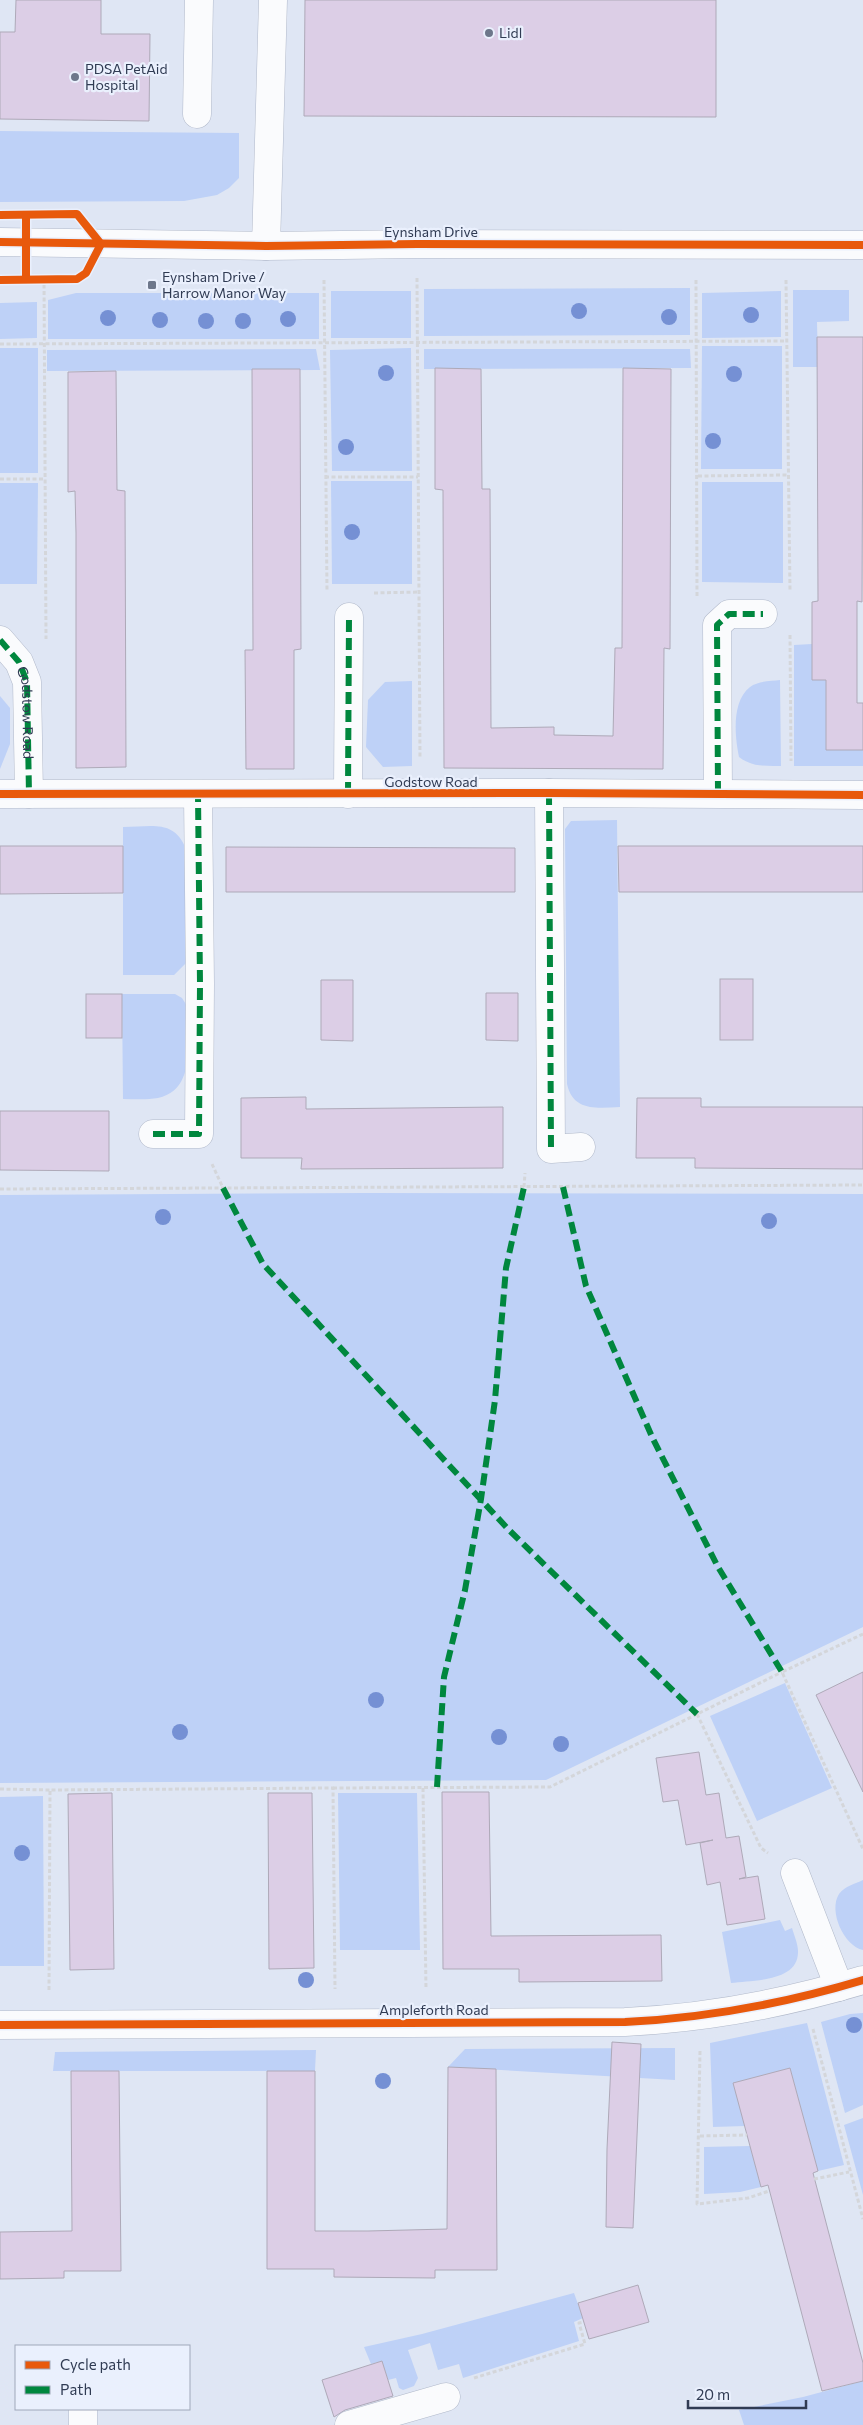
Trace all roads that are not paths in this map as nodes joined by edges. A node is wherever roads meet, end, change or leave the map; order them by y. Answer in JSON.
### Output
{"nodes":[{"id":1,"x":199,"y":0,"type":"edge"},
{"id":2,"x":272,"y":0,"type":"edge"},
{"id":3,"x":197,"y":114,"type":"dead end"},
{"id":4,"x":13,"y":243,"type":"edge"},
{"id":5,"x":863,"y":245,"type":"edge"},
{"id":6,"x":266,"y":246,"type":"junction"},
{"id":7,"x":763,"y":614,"type":"dead end"},
{"id":8,"x":349,"y":617,"type":"dead end"},
{"id":9,"x":0,"y":640,"type":"edge"},
{"id":10,"x":549,"y":793,"type":"junction"},
{"id":11,"x":718,"y":793,"type":"junction"},
{"id":12,"x":0,"y":794,"type":"edge"},
{"id":13,"x":30,"y":794,"type":"junction"},
{"id":14,"x":348,"y":794,"type":"junction"},
{"id":15,"x":198,"y":795,"type":"junction"},
{"id":16,"x":863,"y":795,"type":"edge"},
{"id":17,"x":152,"y":1134,"type":"dead end"},
{"id":18,"x":581,"y":1147,"type":"dead end"},
{"id":19,"x":794,"y":1873,"type":"road end"},
{"id":20,"x":851,"y":1984,"type":"edge"},
{"id":21,"x":0,"y":2025,"type":"edge"},
{"id":22,"x":446,"y":2397,"type":"road end"},
{"id":23,"x":83,"y":2410,"type":"edge"},
{"id":24,"x":83,"y":2425,"type":"edge"},
{"id":25,"x":350,"y":2425,"type":"edge"}],
"edges":[{"from":1,"to":3,"type":"street"},
{"from":2,"to":6,"type":"street"},
{"from":4,"to":6,"type":"street","name":"Eynsham Drive"},
{"from":5,"to":6,"type":"street","name":"Eynsham Drive"},
{"from":7,"to":11,"type":"street"},
{"from":8,"to":14,"type":"street"},
{"from":9,"to":13,"type":"street","name":"Godstow Road"},
{"from":10,"to":11,"type":"street","name":"Godstow Road"},
{"from":10,"to":14,"type":"street","name":"Godstow Road"},
{"from":10,"to":18,"type":"street"},
{"from":11,"to":16,"type":"street","name":"Godstow Road"},
{"from":12,"to":13,"type":"street","name":"Godstow Road"},
{"from":13,"to":15,"type":"street","name":"Godstow Road"},
{"from":14,"to":15,"type":"street","name":"Godstow Road"},
{"from":15,"to":17,"type":"street"},
{"from":19,"to":20,"type":"street","name":"Ampleforth Road"},
{"from":20,"to":21,"type":"street","name":"Ampleforth Road"},
{"from":22,"to":25,"type":"street"},
{"from":23,"to":24,"type":"street"}]}
